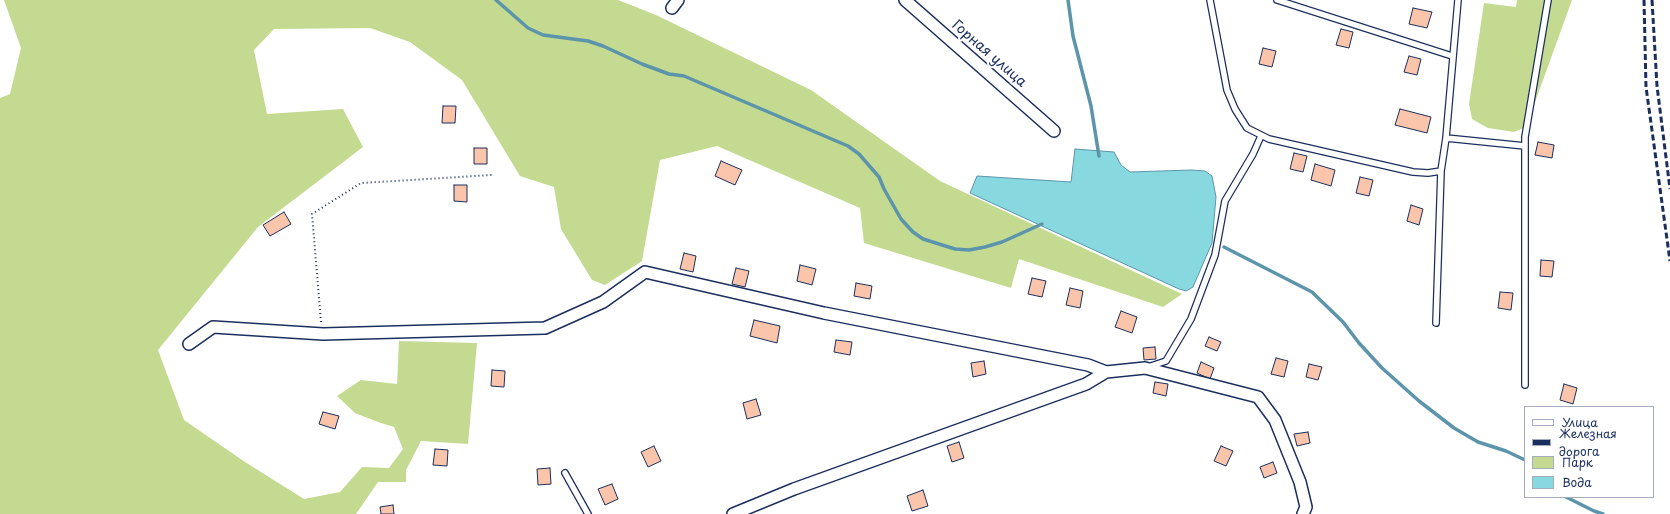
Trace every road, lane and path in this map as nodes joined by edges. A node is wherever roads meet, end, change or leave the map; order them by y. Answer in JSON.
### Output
{"nodes":[{"id":1,"x":904,"y":0,"type":"edge"},
{"id":2,"x":1210,"y":0,"type":"edge"},
{"id":3,"x":1277,"y":0,"type":"edge"},
{"id":4,"x":1458,"y":0,"type":"edge"},
{"id":5,"x":1548,"y":0,"type":"edge"},
{"id":6,"x":1452,"y":56,"type":"junction"},
{"id":7,"x":1054,"y":131,"type":"dead end"},
{"id":8,"x":1261,"y":136,"type":"junction"},
{"id":9,"x":1446,"y":138,"type":"junction"},
{"id":10,"x":1525,"y":146,"type":"junction"},
{"id":11,"x":1442,"y":171,"type":"junction"},
{"id":12,"x":492,"y":175,"type":"dead end"},
{"id":13,"x":1436,"y":323,"type":"dead end"},
{"id":14,"x":322,"y":334,"type":"junction"},
{"id":15,"x":189,"y":344,"type":"dead end"},
{"id":16,"x":1145,"y":368,"type":"junction"},
{"id":17,"x":1106,"y":372,"type":"junction"},
{"id":18,"x":1525,"y":384,"type":"dead end"},
{"id":19,"x":565,"y":473,"type":"dead end"},
{"id":20,"x":588,"y":514,"type":"edge"},
{"id":21,"x":733,"y":514,"type":"edge"},
{"id":22,"x":1303,"y":514,"type":"edge"}],
"edges":[{"from":1,"to":7,"type":"street","name":"Горная улица"},
{"from":2,"to":8,"type":"lane"},
{"from":3,"to":6,"type":"lane"},
{"from":4,"to":6,"type":"lane"},
{"from":5,"to":10,"type":"lane"},
{"from":6,"to":9,"type":"lane"},
{"from":8,"to":11,"type":"lane"},
{"from":8,"to":16,"type":"lane"},
{"from":9,"to":10,"type":"lane"},
{"from":9,"to":11,"type":"lane"},
{"from":10,"to":18,"type":"lane"},
{"from":11,"to":13,"type":"lane"},
{"from":12,"to":14,"type":"path"},
{"from":14,"to":15,"type":"street"},
{"from":14,"to":17,"type":"street"},
{"from":16,"to":17,"type":"street"},
{"from":16,"to":22,"type":"street"},
{"from":17,"to":21,"type":"street"},
{"from":19,"to":20,"type":"lane"}]}
